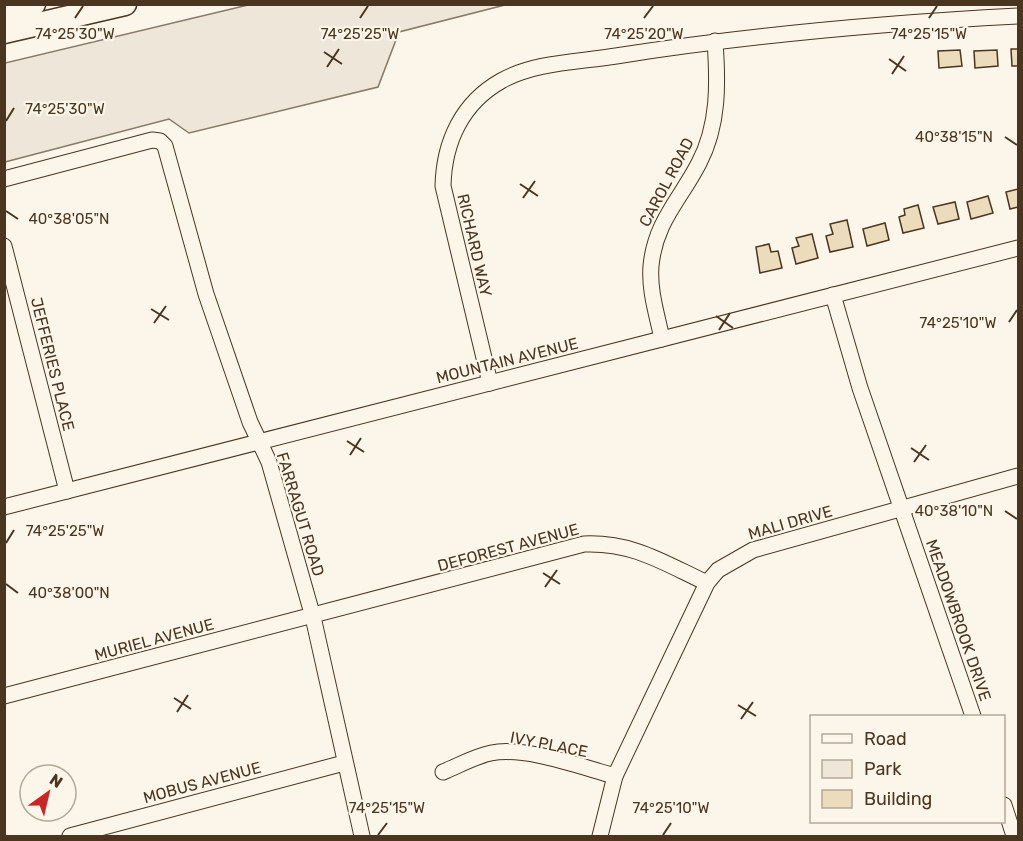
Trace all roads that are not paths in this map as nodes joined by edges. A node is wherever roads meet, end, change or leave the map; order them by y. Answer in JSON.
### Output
{"nodes":[{"id":1,"x":34,"y":4,"type":"edge"},
{"id":2,"x":126,"y":4,"type":"edge"},
{"id":3,"x":4,"y":12,"type":"edge"},
{"id":4,"x":1018,"y":16,"type":"edge"},
{"id":5,"x":4,"y":32,"type":"edge"},
{"id":6,"x":715,"y":41,"type":"junction"},
{"id":7,"x":4,"y":179,"type":"edge"},
{"id":8,"x":4,"y":246,"type":"edge"},
{"id":9,"x":1018,"y":248,"type":"edge"},
{"id":10,"x":833,"y":296,"type":"junction"},
{"id":11,"x":662,"y":339,"type":"junction"},
{"id":12,"x":490,"y":383,"type":"junction"},
{"id":13,"x":259,"y":442,"type":"junction"},
{"id":14,"x":1018,"y":476,"type":"edge"},
{"id":15,"x":67,"y":491,"type":"junction"},
{"id":16,"x":4,"y":507,"type":"edge"},
{"id":17,"x":902,"y":510,"type":"junction"},
{"id":18,"x":707,"y":584,"type":"junction"},
{"id":19,"x":313,"y":617,"type":"junction"},
{"id":20,"x":4,"y":696,"type":"edge"},
{"id":21,"x":972,"y":715,"type":"edge"},
{"id":22,"x":344,"y":763,"type":"junction"},
{"id":23,"x":443,"y":772,"type":"dead end"},
{"id":24,"x":615,"y":776,"type":"junction"},
{"id":25,"x":1005,"y":808,"type":"edge"},
{"id":26,"x":109,"y":831,"type":"edge"},
{"id":27,"x":70,"y":837,"type":"edge"},
{"id":28,"x":362,"y":837,"type":"edge"},
{"id":29,"x":600,"y":837,"type":"edge"},
{"id":30,"x":1014,"y":837,"type":"edge"}],
"edges":[{"from":1,"to":3,"type":"highway"},
{"from":2,"to":5,"type":"highway"},
{"from":4,"to":6,"type":"street","name":"RICHARD WAY"},
{"from":6,"to":11,"type":"street","name":"CAROL ROAD"},
{"from":6,"to":12,"type":"street","name":"RICHARD WAY"},
{"from":7,"to":13,"type":"street","name":"FARRAGUT ROAD"},
{"from":8,"to":15,"type":"street","name":"JEFFERIES PLACE"},
{"from":9,"to":10,"type":"street","name":"MOUNTAIN AVENUE"},
{"from":10,"to":11,"type":"street","name":"MOUNTAIN AVENUE"},
{"from":10,"to":17,"type":"street","name":"MEADOWBROOK DRIVE"},
{"from":11,"to":12,"type":"street","name":"MOUNTAIN AVENUE"},
{"from":12,"to":13,"type":"street","name":"MOUNTAIN AVENUE"},
{"from":13,"to":15,"type":"street","name":"MOUNTAIN AVENUE"},
{"from":13,"to":19,"type":"street","name":"FARRAGUT ROAD"},
{"from":14,"to":17,"type":"street","name":"MALI DRIVE"},
{"from":15,"to":16,"type":"street","name":"MOUNTAIN AVENUE"},
{"from":17,"to":18,"type":"street","name":"MALI DRIVE"},
{"from":17,"to":21,"type":"street","name":"MEADOWBROOK DRIVE"},
{"from":18,"to":19,"type":"street","name":"DEFOREST AVENUE"},
{"from":18,"to":24,"type":"street","name":"MALI DRIVE"},
{"from":19,"to":20,"type":"street","name":"MURIEL AVENUE"},
{"from":19,"to":22,"type":"street","name":"FARRAGUT ROAD"},
{"from":22,"to":26,"type":"street","name":"MOBUS AVENUE"},
{"from":22,"to":28,"type":"street","name":"FARRAGUT ROAD"},
{"from":23,"to":24,"type":"street","name":"IVY PLACE"},
{"from":24,"to":29,"type":"street","name":"MALI DRIVE"},
{"from":25,"to":30,"type":"street"},
{"from":26,"to":27,"type":"street","name":"MOBUS AVENUE"}]}
